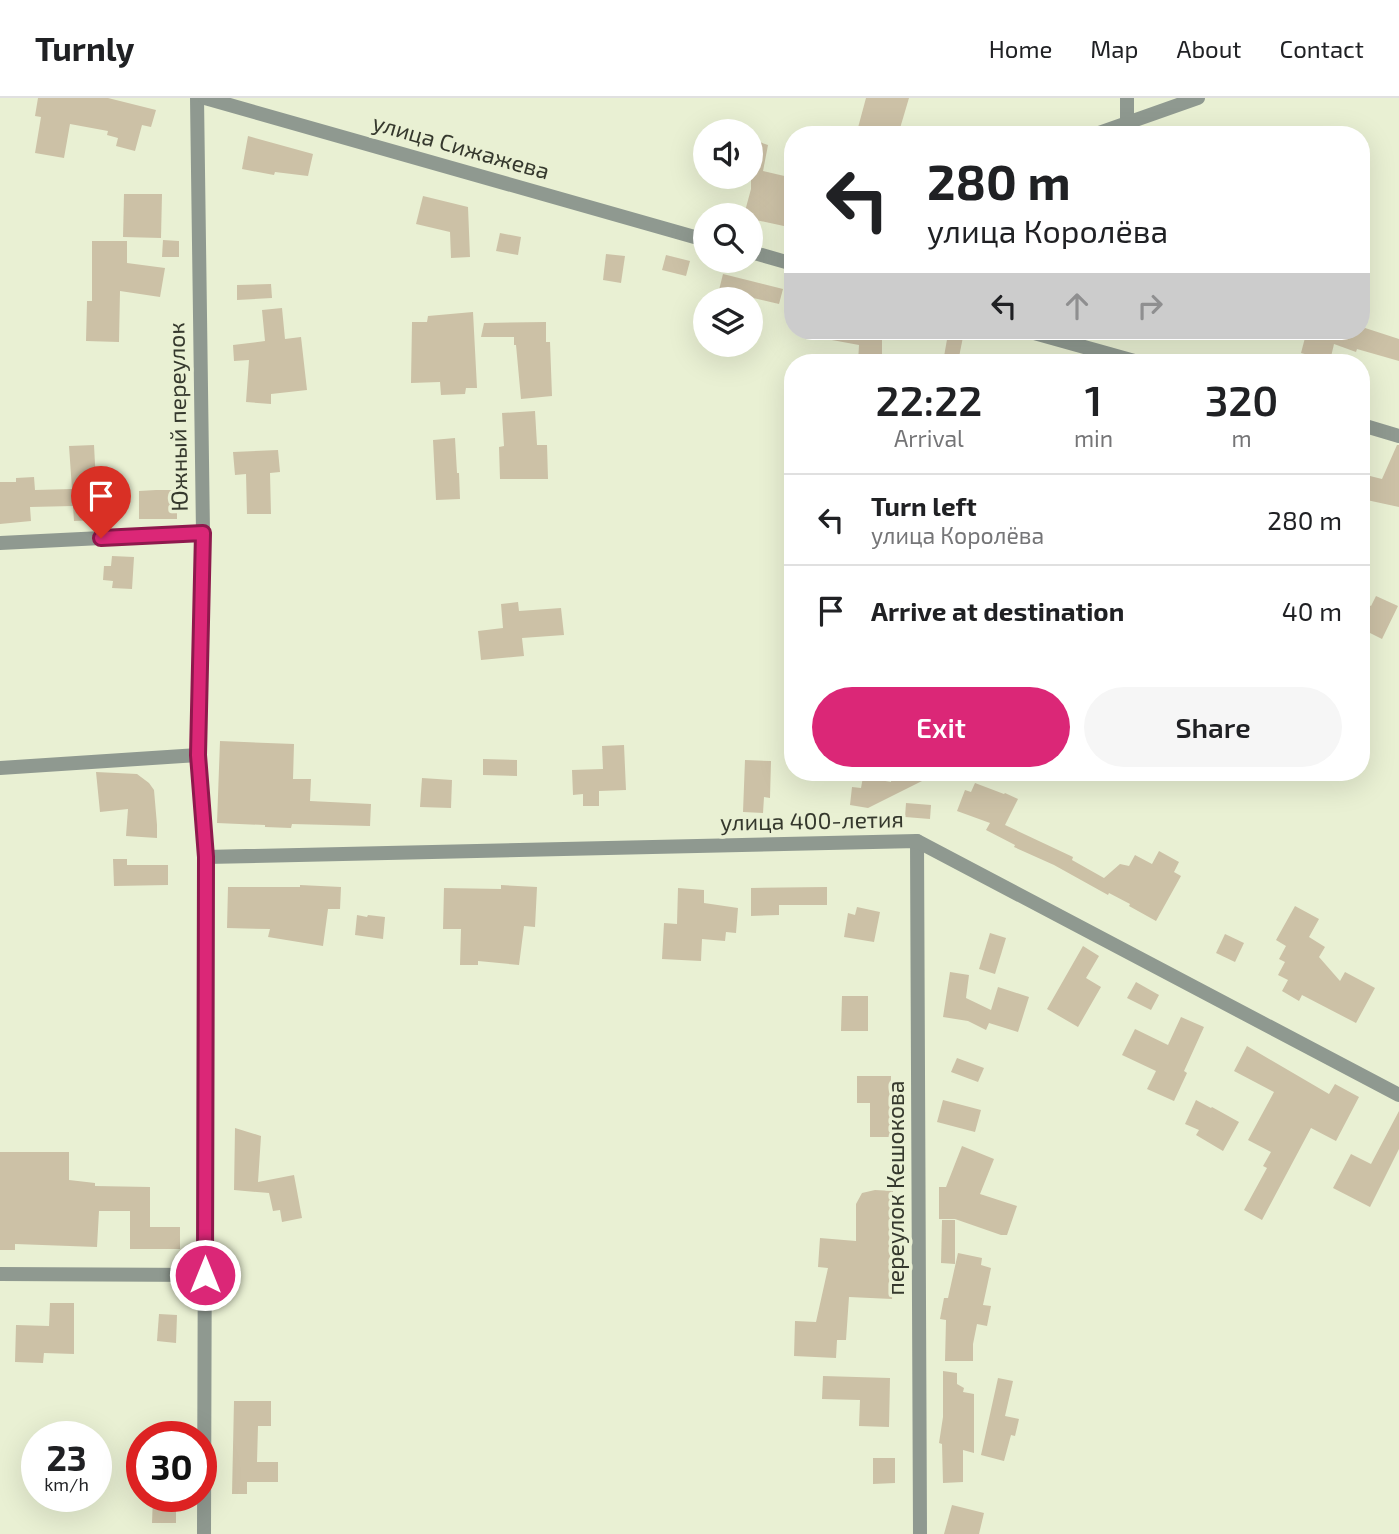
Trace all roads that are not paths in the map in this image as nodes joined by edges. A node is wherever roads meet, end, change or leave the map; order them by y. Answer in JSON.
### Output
{"nodes":[{"id":1,"x":197,"y":98,"type":"edge"},
{"id":2,"x":205,"y":98,"type":"edge"},
{"id":3,"x":1127,"y":98,"type":"edge"},
{"id":4,"x":1198,"y":98,"type":"edge"},
{"id":5,"x":1127,"y":122,"type":"junction"},
{"id":6,"x":1117,"y":126,"type":"edge"},
{"id":7,"x":693,"y":237,"type":"edge"},
{"id":8,"x":763,"y":256,"type":"edge"},
{"id":9,"x":784,"y":262,"type":"edge"},
{"id":10,"x":1059,"y":340,"type":"edge"},
{"id":11,"x":1109,"y":354,"type":"edge"},
{"id":12,"x":1370,"y":427,"type":"edge"},
{"id":13,"x":1399,"y":436,"type":"edge"},
{"id":14,"x":203,"y":533,"type":"junction"},
{"id":15,"x":0,"y":543,"type":"edge"},
{"id":16,"x":198,"y":755,"type":"junction"},
{"id":17,"x":0,"y":768,"type":"edge"},
{"id":18,"x":917,"y":841,"type":"junction"},
{"id":19,"x":206,"y":857,"type":"junction"},
{"id":20,"x":1399,"y":1095,"type":"edge"},
{"id":21,"x":0,"y":1273,"type":"edge"},
{"id":22,"x":205,"y":1275,"type":"junction"},
{"id":23,"x":204,"y":1534,"type":"edge"},
{"id":24,"x":919,"y":1534,"type":"edge"}],
"edges":[{"from":1,"to":14,"type":"street","name":"Южный переулок"},
{"from":2,"to":7,"type":"street","name":"улица Сижажева"},
{"from":3,"to":5,"type":"street"},
{"from":4,"to":5,"type":"street"},
{"from":5,"to":6,"type":"street"},
{"from":8,"to":9,"type":"street"},
{"from":10,"to":11,"type":"street"},
{"from":12,"to":13,"type":"street"},
{"from":14,"to":15,"type":"street"},
{"from":14,"to":16,"type":"street","name":"Южный переулок"},
{"from":16,"to":17,"type":"street"},
{"from":16,"to":19,"type":"street","name":"Южный переулок"},
{"from":18,"to":19,"type":"street","name":"улица 400-летия"},
{"from":18,"to":20,"type":"street","name":"улица 400-летия"},
{"from":18,"to":24,"type":"street","name":"переулок Кешокова"},
{"from":19,"to":22,"type":"street","name":"Южный переулок"},
{"from":21,"to":22,"type":"street"},
{"from":22,"to":23,"type":"street","name":"Южный переулок"}]}
